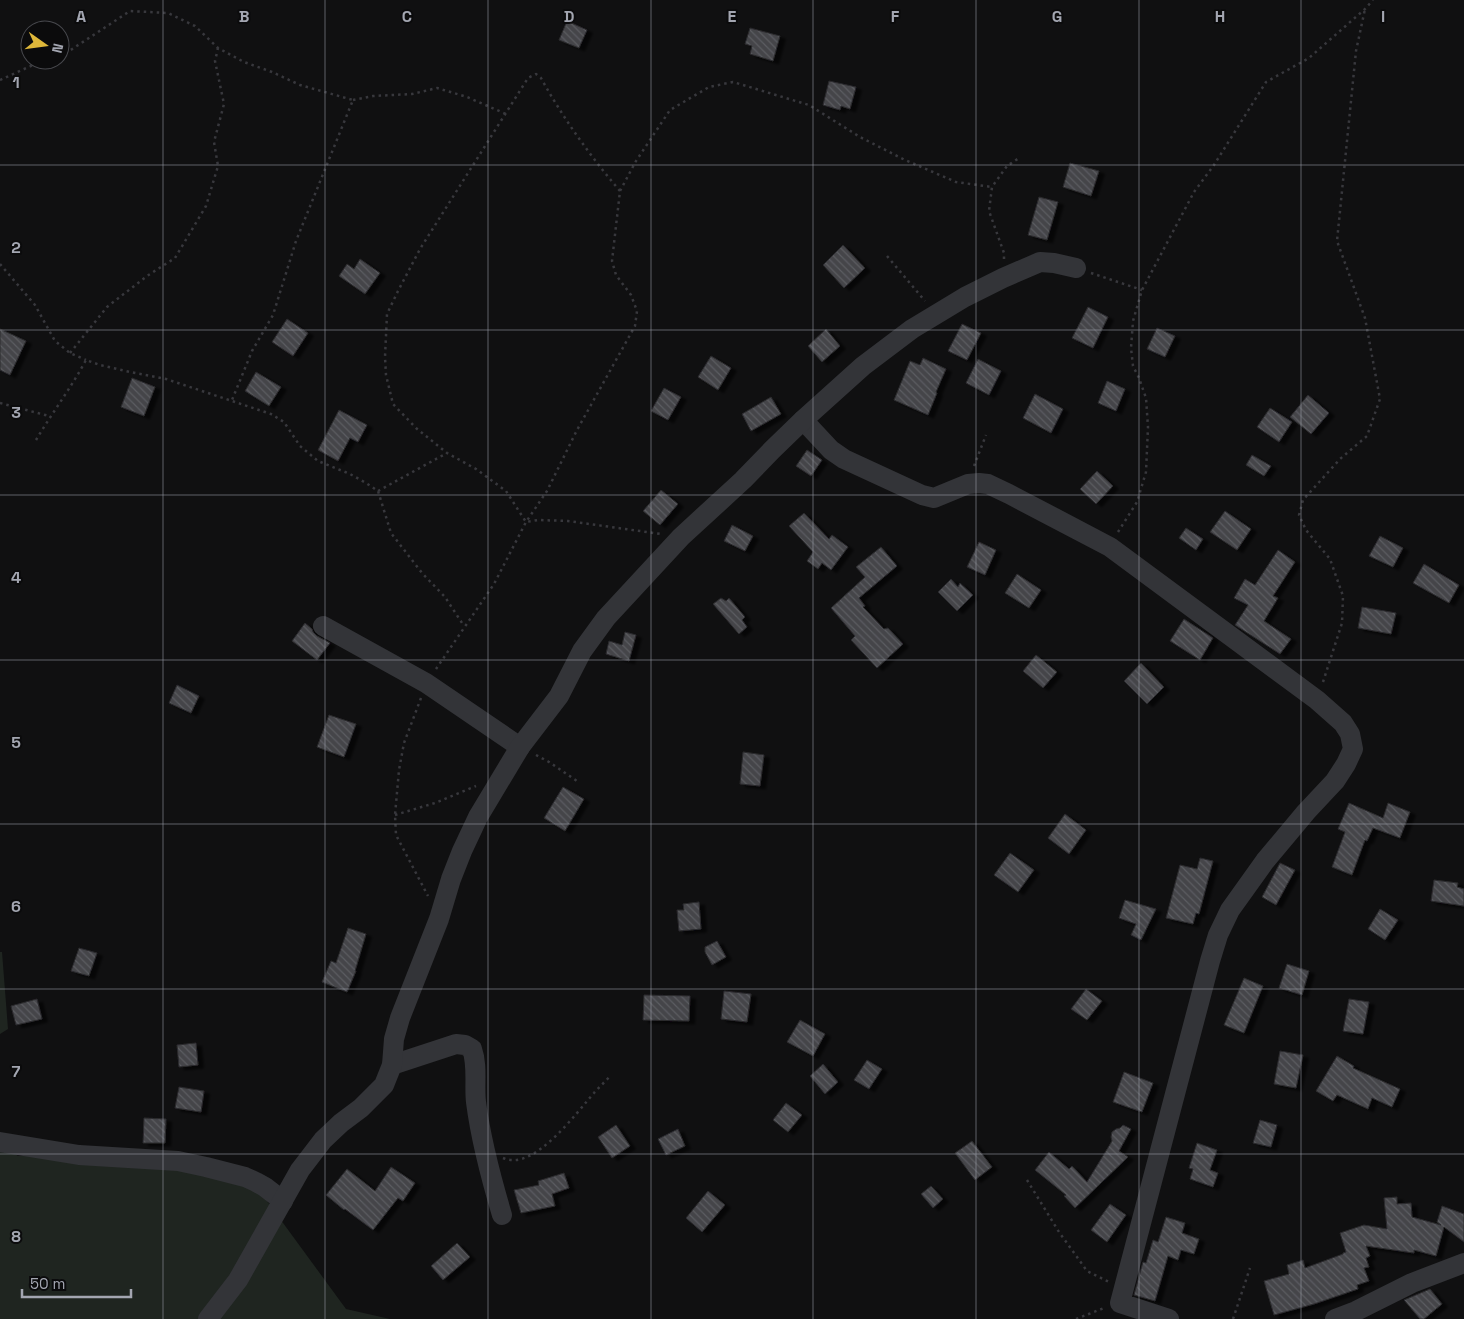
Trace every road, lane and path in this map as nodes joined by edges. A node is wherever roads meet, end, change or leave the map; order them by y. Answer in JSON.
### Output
{"nodes":[{"id":1,"x":1373,"y":0,"type":"edge"},
{"id":2,"x":1365,"y":9,"type":"junction"},
{"id":3,"x":218,"y":48,"type":"junction"},
{"id":4,"x":70,"y":50,"type":"edge"},
{"id":5,"x":22,"y":70,"type":"edge"},
{"id":6,"x":0,"y":80,"type":"edge"},
{"id":7,"x":354,"y":100,"type":"junction"},
{"id":8,"x":506,"y":114,"type":"junction"},
{"id":9,"x":1019,"y":158,"type":"dead end"},
{"id":10,"x":992,"y":187,"type":"junction"},
{"id":11,"x":620,"y":191,"type":"junction"},
{"id":12,"x":887,"y":256,"type":"dead end"},
{"id":13,"x":0,"y":264,"type":"edge"},
{"id":14,"x":1076,"y":268,"type":"joint"},
{"id":15,"x":1003,"y":278,"type":"junction"},
{"id":16,"x":1142,"y":290,"type":"junction"},
{"id":17,"x":936,"y":314,"type":"junction"},
{"id":18,"x":70,"y":352,"type":"junction"},
{"id":19,"x":86,"y":360,"type":"junction"},
{"id":20,"x":232,"y":400,"type":"junction"},
{"id":21,"x":0,"y":403,"type":"edge"},
{"id":22,"x":50,"y":416,"type":"junction"},
{"id":23,"x":803,"y":420,"type":"junction"},
{"id":24,"x":986,"y":435,"type":"dead end"},
{"id":25,"x":36,"y":440,"type":"dead end"},
{"id":26,"x":447,"y":453,"type":"junction"},
{"id":27,"x":968,"y":484,"type":"junction"},
{"id":28,"x":378,"y":491,"type":"junction"},
{"id":29,"x":526,"y":522,"type":"junction"},
{"id":30,"x":680,"y":536,"type":"junction"},
{"id":31,"x":1110,"y":547,"type":"junction"},
{"id":32,"x":323,"y":626,"type":"dead end"},
{"id":33,"x":464,"y":626,"type":"junction"},
{"id":34,"x":426,"y":683,"type":"junction"},
{"id":35,"x":1317,"y":700,"type":"junction"},
{"id":36,"x":520,"y":748,"type":"junction"},
{"id":37,"x":577,"y":781,"type":"dead end"},
{"id":38,"x":478,"y":785,"type":"dead end"},
{"id":39,"x":395,"y":816,"type":"junction"},
{"id":40,"x":439,"y":919,"type":"junction"},
{"id":41,"x":392,"y":1065,"type":"junction"},
{"id":42,"x":610,"y":1076,"type":"dead end"},
{"id":43,"x":0,"y":1142,"type":"edge"},
{"id":44,"x":484,"y":1149,"type":"junction"},
{"id":45,"x":1027,"y":1180,"type":"dead end"},
{"id":46,"x":284,"y":1201,"type":"junction"},
{"id":47,"x":502,"y":1215,"type":"dead end"},
{"id":48,"x":1464,"y":1263,"type":"edge"},
{"id":49,"x":1250,"y":1268,"type":"dead end"},
{"id":50,"x":1122,"y":1296,"type":"junction"},
{"id":51,"x":208,"y":1319,"type":"edge"},
{"id":52,"x":1076,"y":1319,"type":"edge"},
{"id":53,"x":1169,"y":1319,"type":"edge"},
{"id":54,"x":1233,"y":1319,"type":"edge"},
{"id":55,"x":1335,"y":1319,"type":"edge"}],
"edges":[{"from":1,"to":2,"type":"path"},
{"from":2,"to":16,"type":"path"},
{"from":2,"to":35,"type":"path"},
{"from":3,"to":4,"type":"path"},
{"from":3,"to":7,"type":"path"},
{"from":3,"to":18,"type":"path"},
{"from":5,"to":6,"type":"path"},
{"from":7,"to":8,"type":"path"},
{"from":7,"to":20,"type":"path"},
{"from":8,"to":11,"type":"path"},
{"from":8,"to":26,"type":"path"},
{"from":9,"to":10,"type":"path"},
{"from":10,"to":11,"type":"path"},
{"from":10,"to":15,"type":"path"},
{"from":11,"to":29,"type":"path"},
{"from":12,"to":17,"type":"path"},
{"from":13,"to":18,"type":"path"},
{"from":14,"to":15,"type":"street"},
{"from":14,"to":16,"type":"path"},
{"from":15,"to":17,"type":"street"},
{"from":16,"to":31,"type":"path"},
{"from":17,"to":23,"type":"street"},
{"from":18,"to":19,"type":"path"},
{"from":19,"to":20,"type":"path"},
{"from":19,"to":22,"type":"path"},
{"from":20,"to":28,"type":"path"},
{"from":21,"to":22,"type":"path"},
{"from":22,"to":25,"type":"path"},
{"from":23,"to":27,"type":"street"},
{"from":23,"to":30,"type":"street"},
{"from":24,"to":27,"type":"path"},
{"from":26,"to":28,"type":"path"},
{"from":26,"to":29,"type":"path"},
{"from":27,"to":31,"type":"street"},
{"from":28,"to":33,"type":"path"},
{"from":29,"to":30,"type":"path"},
{"from":29,"to":33,"type":"path"},
{"from":30,"to":36,"type":"street"},
{"from":31,"to":35,"type":"street"},
{"from":32,"to":34,"type":"street"},
{"from":33,"to":34,"type":"path"},
{"from":34,"to":36,"type":"street"},
{"from":34,"to":39,"type":"path"},
{"from":35,"to":50,"type":"street"},
{"from":36,"to":37,"type":"path"},
{"from":36,"to":40,"type":"street"},
{"from":38,"to":39,"type":"path"},
{"from":39,"to":40,"type":"path"},
{"from":40,"to":41,"type":"street"},
{"from":41,"to":44,"type":"street"},
{"from":41,"to":46,"type":"street"},
{"from":42,"to":44,"type":"path"},
{"from":43,"to":46,"type":"street"},
{"from":44,"to":47,"type":"street"},
{"from":45,"to":50,"type":"path"},
{"from":46,"to":51,"type":"street"},
{"from":48,"to":55,"type":"street"},
{"from":49,"to":54,"type":"path"},
{"from":50,"to":52,"type":"path"},
{"from":50,"to":53,"type":"street"}]}
